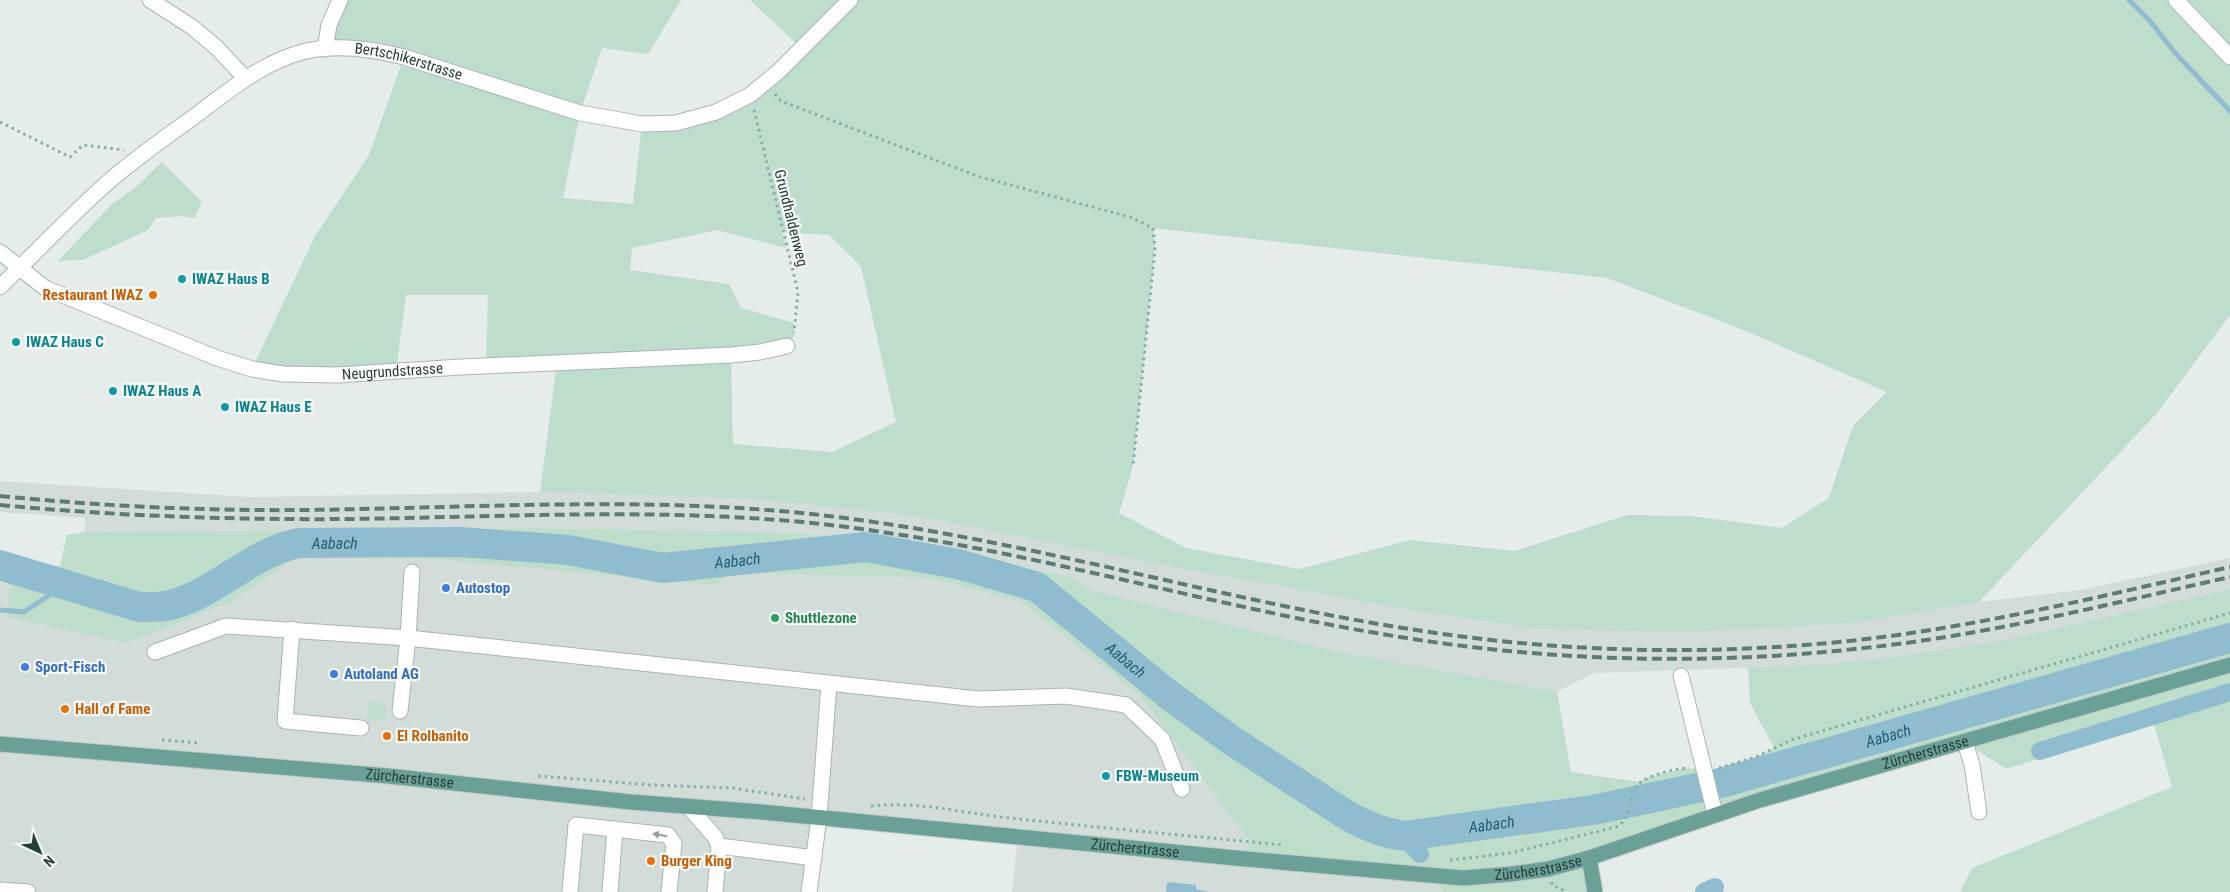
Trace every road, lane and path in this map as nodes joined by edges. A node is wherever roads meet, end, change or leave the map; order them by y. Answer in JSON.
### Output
{"nodes":[{"id":1,"x":150,"y":0,"type":"edge"},
{"id":2,"x":340,"y":0,"type":"edge"},
{"id":3,"x":850,"y":0,"type":"edge"},
{"id":4,"x":2176,"y":0,"type":"edge"},
{"id":5,"x":324,"y":49,"type":"junction"},
{"id":6,"x":2230,"y":57,"type":"edge"},
{"id":7,"x":245,"y":78,"type":"junction"},
{"id":8,"x":763,"y":84,"type":"junction"},
{"id":9,"x":750,"y":95,"type":"junction"},
{"id":10,"x":0,"y":122,"type":"edge"},
{"id":11,"x":136,"y":160,"type":"junction"},
{"id":12,"x":0,"y":252,"type":"edge"},
{"id":13,"x":19,"y":269,"type":"junction"},
{"id":14,"x":0,"y":287,"type":"edge"},
{"id":15,"x":787,"y":346,"type":"joint"},
{"id":16,"x":1133,"y":466,"type":"dead end"},
{"id":17,"x":412,"y":572,"type":"dead end"},
{"id":18,"x":2230,"y":613,"type":"edge"},
{"id":19,"x":292,"y":629,"type":"junction"},
{"id":20,"x":408,"y":638,"type":"junction"},
{"id":21,"x":154,"y":652,"type":"dead end"},
{"id":22,"x":2230,"y":665,"type":"edge"},
{"id":23,"x":1680,"y":676,"type":"dead end"},
{"id":24,"x":829,"y":684,"type":"junction"},
{"id":25,"x":400,"y":711,"type":"dead end"},
{"id":26,"x":361,"y":728,"type":"dead end"},
{"id":27,"x":1965,"y":742,"type":"junction"},
{"id":28,"x":0,"y":744,"type":"edge"},
{"id":29,"x":1704,"y":773,"type":"junction"},
{"id":30,"x":1182,"y":789,"type":"dead end"},
{"id":31,"x":688,"y":806,"type":"junction"},
{"id":32,"x":1979,"y":812,"type":"dead end"},
{"id":33,"x":1715,"y":814,"type":"junction"},
{"id":34,"x":819,"y":818,"type":"junction"},
{"id":35,"x":1625,"y":818,"type":"dead end"},
{"id":36,"x":615,"y":829,"type":"junction"},
{"id":37,"x":719,"y":846,"type":"junction"},
{"id":38,"x":814,"y":858,"type":"junction"},
{"id":39,"x":1589,"y":858,"type":"junction"},
{"id":40,"x":1552,"y":885,"type":"dead end"},
{"id":41,"x":0,"y":890,"type":"edge"},
{"id":42,"x":28,"y":892,"type":"edge"},
{"id":43,"x":570,"y":892,"type":"edge"},
{"id":44,"x":610,"y":892,"type":"edge"},
{"id":45,"x":669,"y":892,"type":"edge"},
{"id":46,"x":715,"y":892,"type":"edge"},
{"id":47,"x":809,"y":892,"type":"edge"},
{"id":48,"x":1567,"y":892,"type":"edge"},
{"id":49,"x":1595,"y":892,"type":"edge"}],
"edges":[{"from":1,"to":7,"type":"street"},
{"from":2,"to":5,"type":"street"},
{"from":3,"to":8,"type":"street","name":"Bertschikerstrasse"},
{"from":4,"to":6,"type":"street"},
{"from":5,"to":7,"type":"street","name":"Bertschikerstrasse"},
{"from":5,"to":9,"type":"street","name":"Bertschikerstrasse"},
{"from":7,"to":11,"type":"street","name":"Bertschikerstrasse"},
{"from":8,"to":9,"type":"street","name":"Bertschikerstrasse"},
{"from":8,"to":16,"type":"path"},
{"from":9,"to":15,"type":"path","name":"Grundhaldenweg"},
{"from":10,"to":11,"type":"path"},
{"from":11,"to":13,"type":"street","name":"Bertschikerstrasse"},
{"from":12,"to":13,"type":"street","name":"Neugrundstrasse"},
{"from":13,"to":14,"type":"street","name":"Bertschikerstrasse"},
{"from":13,"to":15,"type":"street","name":"Neugrundstrasse"},
{"from":17,"to":20,"type":"street"},
{"from":18,"to":29,"type":"path"},
{"from":19,"to":20,"type":"street"},
{"from":19,"to":21,"type":"street"},
{"from":19,"to":26,"type":"street"},
{"from":20,"to":24,"type":"street"},
{"from":20,"to":25,"type":"street"},
{"from":22,"to":27,"type":"main road","name":"Zürcherstrasse"},
{"from":23,"to":29,"type":"street"},
{"from":24,"to":30,"type":"street"},
{"from":24,"to":34,"type":"street"},
{"from":27,"to":32,"type":"street"},
{"from":27,"to":33,"type":"main road","name":"Zürcherstrasse"},
{"from":28,"to":31,"type":"main road","name":"Zürcherstrasse"},
{"from":29,"to":33,"type":"street"},
{"from":29,"to":35,"type":"path"},
{"from":31,"to":34,"type":"main road","name":"Zürcherstrasse"},
{"from":31,"to":37,"type":"street"},
{"from":33,"to":39,"type":"main road","name":"Zürcherstrasse"},
{"from":34,"to":38,"type":"street"},
{"from":34,"to":39,"type":"main road","name":"Zürcherstrasse"},
{"from":36,"to":43,"type":"street"},
{"from":36,"to":44,"type":"street"},
{"from":45,"to":36,"type":"street","one_way":true},
{"from":37,"to":38,"type":"street"},
{"from":37,"to":46,"type":"street"},
{"from":38,"to":47,"type":"street"},
{"from":39,"to":49,"type":"main road"},
{"from":40,"to":48,"type":"path"},
{"from":41,"to":42,"type":"street"}]}
